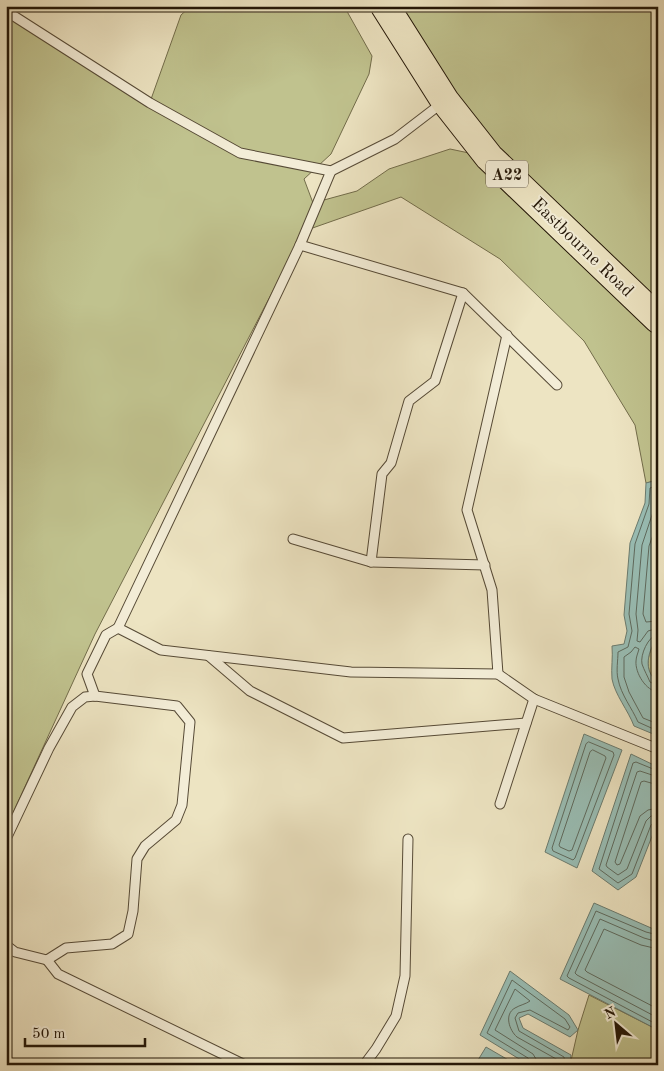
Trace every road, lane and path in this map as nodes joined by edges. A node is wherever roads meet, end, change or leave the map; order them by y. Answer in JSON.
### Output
{"nodes":[{"id":1,"x":385,"y":6,"type":"edge"},
{"id":2,"x":6,"y":11,"type":"edge"},
{"id":3,"x":444,"y":101,"type":"junction"},
{"id":4,"x":331,"y":171,"type":"junction"},
{"id":5,"x":300,"y":245,"type":"junction"},
{"id":6,"x":463,"y":293,"type":"junction"},
{"id":7,"x":658,"y":319,"type":"edge"},
{"id":8,"x":507,"y":335,"type":"junction"},
{"id":9,"x":557,"y":385,"type":"dead end"},
{"id":10,"x":293,"y":539,"type":"dead end"},
{"id":11,"x":371,"y":562,"type":"junction"},
{"id":12,"x":485,"y":565,"type":"junction"},
{"id":13,"x":118,"y":628,"type":"junction"},
{"id":14,"x":208,"y":656,"type":"junction"},
{"id":15,"x":498,"y":674,"type":"junction"},
{"id":16,"x":95,"y":696,"type":"junction"},
{"id":17,"x":534,"y":699,"type":"junction"},
{"id":18,"x":526,"y":723,"type":"junction"},
{"id":19,"x":658,"y":749,"type":"edge"},
{"id":20,"x":500,"y":804,"type":"dead end"},
{"id":21,"x":6,"y":839,"type":"edge"},
{"id":22,"x":408,"y":839,"type":"dead end"},
{"id":23,"x":6,"y":944,"type":"edge"},
{"id":24,"x":47,"y":960,"type":"junction"},
{"id":25,"x":245,"y":1065,"type":"edge"},
{"id":26,"x":364,"y":1065,"type":"edge"}],
"edges":[{"from":1,"to":3,"type":"highway","name":"Eastbourne Road","number":"A22"},
{"from":2,"to":4,"type":"lane"},
{"from":3,"to":4,"type":"lane"},
{"from":3,"to":7,"type":"highway","name":"Eastbourne Road","number":"A22"},
{"from":4,"to":5,"type":"lane"},
{"from":5,"to":6,"type":"lane"},
{"from":5,"to":13,"type":"lane"},
{"from":6,"to":8,"type":"lane"},
{"from":6,"to":11,"type":"lane"},
{"from":8,"to":9,"type":"lane"},
{"from":8,"to":12,"type":"lane"},
{"from":10,"to":11,"type":"lane"},
{"from":11,"to":12,"type":"lane"},
{"from":12,"to":15,"type":"lane"},
{"from":13,"to":14,"type":"lane"},
{"from":13,"to":16,"type":"lane"},
{"from":14,"to":15,"type":"lane"},
{"from":14,"to":18,"type":"lane"},
{"from":15,"to":17,"type":"lane"},
{"from":16,"to":21,"type":"lane"},
{"from":16,"to":24,"type":"lane"},
{"from":17,"to":18,"type":"lane"},
{"from":17,"to":19,"type":"lane"},
{"from":18,"to":20,"type":"lane"},
{"from":22,"to":26,"type":"lane"},
{"from":23,"to":24,"type":"lane"},
{"from":24,"to":25,"type":"lane"}]}
